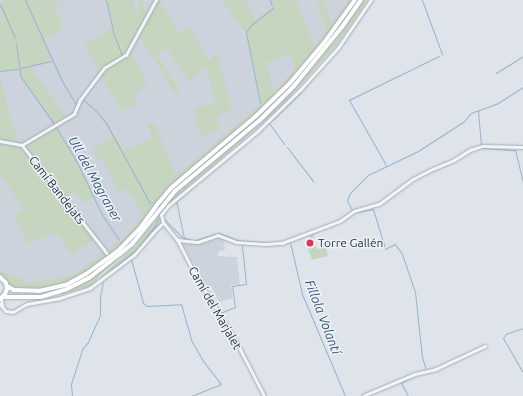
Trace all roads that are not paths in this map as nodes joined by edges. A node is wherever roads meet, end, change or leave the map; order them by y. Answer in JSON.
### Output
{"nodes":[{"id":1,"x":156,"y":0,"type":"edge"},
{"id":2,"x":355,"y":0,"type":"edge"},
{"id":3,"x":361,"y":0,"type":"edge"},
{"id":4,"x":371,"y":0,"type":"edge"},
{"id":5,"x":0,"y":140,"type":"edge"},
{"id":6,"x":22,"y":145,"type":"junction"},
{"id":7,"x":523,"y":147,"type":"edge"},
{"id":8,"x":163,"y":223,"type":"junction"},
{"id":9,"x":177,"y":240,"type":"junction"},
{"id":10,"x":107,"y":253,"type":"dead end"},
{"id":11,"x":0,"y":277,"type":"edge"},
{"id":12,"x":7,"y":286,"type":"junction"},
{"id":13,"x":2,"y":298,"type":"edge"},
{"id":14,"x":1,"y":305,"type":"edge"},
{"id":15,"x":485,"y":346,"type":"dead end"},
{"id":16,"x":264,"y":396,"type":"edge"},
{"id":17,"x":363,"y":396,"type":"edge"}],
"edges":[{"from":1,"to":6,"type":"street"},
{"from":2,"to":12,"type":"main road"},
{"from":3,"to":13,"type":"main road"},
{"from":4,"to":8,"type":"street"},
{"from":5,"to":6,"type":"street","name":"Camí Bandejats"},
{"from":6,"to":10,"type":"street","name":"Camí Bandejats"},
{"from":7,"to":9,"type":"street"},
{"from":8,"to":9,"type":"street","name":"Camí del Marjalet"},
{"from":8,"to":14,"type":"street"},
{"from":9,"to":16,"type":"street","name":"Camí del Marjalet"},
{"from":11,"to":12,"type":"main road"},
{"from":12,"to":13,"type":"main road"},
{"from":13,"to":14,"type":"street"},
{"from":15,"to":17,"type":"street"}]}
